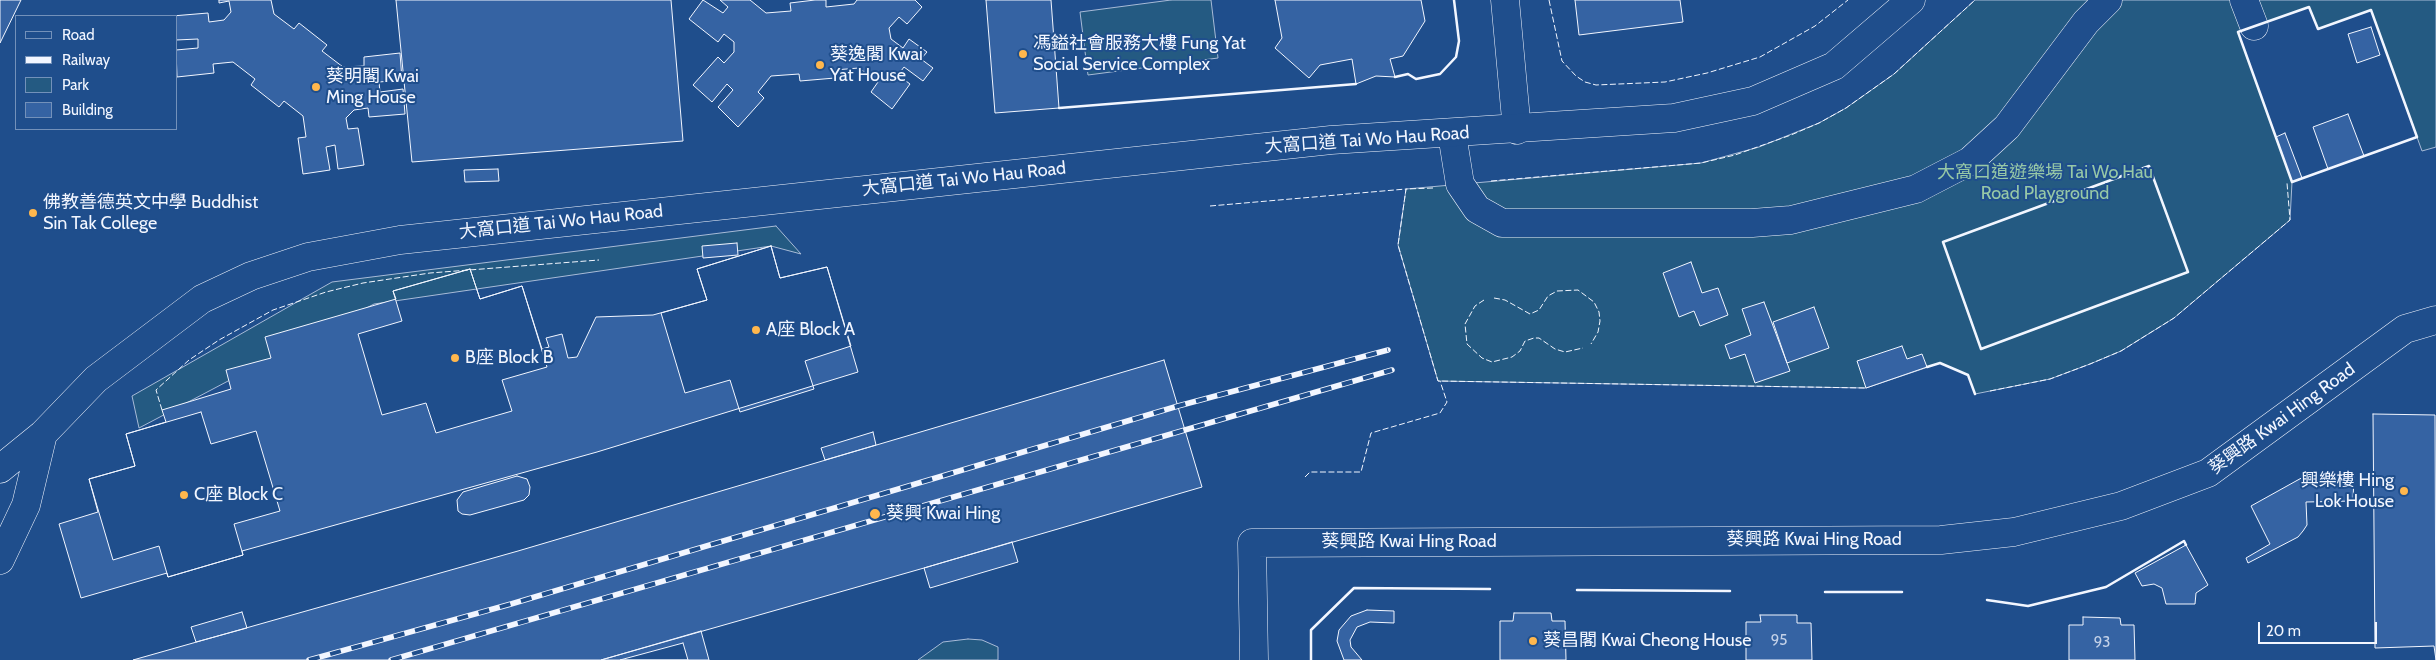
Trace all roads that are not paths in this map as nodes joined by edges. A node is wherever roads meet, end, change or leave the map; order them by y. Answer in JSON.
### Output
{"nodes":[{"id":1,"x":1505,"y":0,"type":"edge"},
{"id":2,"x":1911,"y":0,"type":"edge"},
{"id":3,"x":2108,"y":0,"type":"edge"},
{"id":4,"x":2244,"y":0,"type":"edge"},
{"id":5,"x":2254,"y":26,"type":"dead end"},
{"id":6,"x":1518,"y":130,"type":"junction"},
{"id":7,"x":1452,"y":134,"type":"junction"},
{"id":8,"x":2436,"y":320,"type":"edge"},
{"id":9,"x":44,"y":434,"type":"junction"},
{"id":10,"x":0,"y":469,"type":"edge"},
{"id":11,"x":0,"y":560,"type":"edge"},
{"id":12,"x":1254,"y":660,"type":"edge"}],
"edges":[{"from":1,"to":6,"type":"street"},
{"from":2,"to":6,"type":"street","name":"大窩口道 Tai Wo Hau Road"},
{"from":3,"to":7,"type":"street"},
{"from":4,"to":5,"type":"street"},
{"from":6,"to":7,"type":"street","name":"大窩口道 Tai Wo Hau Road"},
{"from":7,"to":9,"type":"street","name":"大窩口道 Tai Wo Hau Road"},
{"from":8,"to":12,"type":"street","name":"葵興路 Kwai Hing Road"},
{"from":9,"to":10,"type":"street","name":"大窩口道 Tai Wo Hau Road"},
{"from":9,"to":11,"type":"street","name":"大窩口道 Tai Wo Hau Road"}]}
